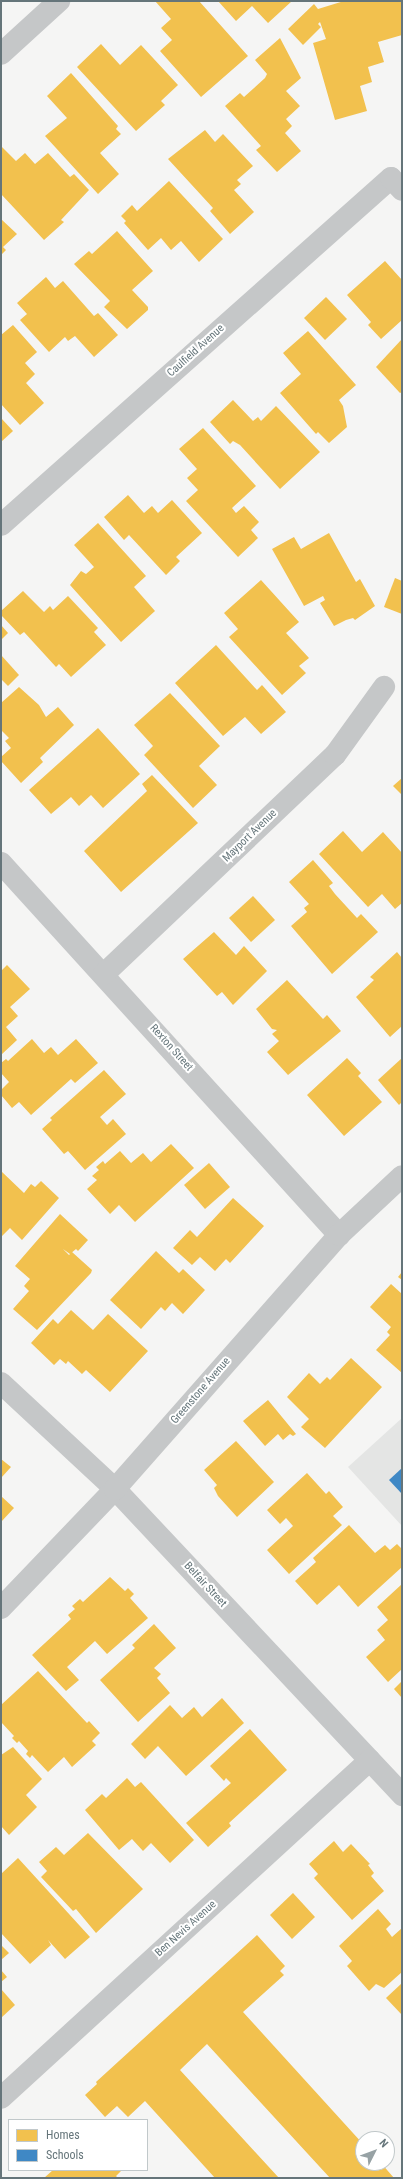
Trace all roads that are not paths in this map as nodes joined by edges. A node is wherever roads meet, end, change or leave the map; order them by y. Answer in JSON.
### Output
{"nodes":[{"id":1,"x":60,"y":1,"type":"edge"},
{"id":2,"x":1,"y":54,"type":"edge"},
{"id":3,"x":396,"y":184,"type":"edge"},
{"id":4,"x":1,"y":525,"type":"edge"},
{"id":5,"x":384,"y":686,"type":"dead end"},
{"id":6,"x":1,"y":863,"type":"edge"},
{"id":7,"x":104,"y":974,"type":"junction"},
{"id":8,"x":402,"y":1176,"type":"edge"},
{"id":9,"x":339,"y":1235,"type":"junction"},
{"id":10,"x":1,"y":1383,"type":"edge"},
{"id":11,"x":115,"y":1489,"type":"junction"},
{"id":12,"x":1,"y":1608,"type":"edge"},
{"id":13,"x":370,"y":1760,"type":"junction"},
{"id":14,"x":402,"y":1795,"type":"edge"},
{"id":15,"x":1,"y":2098,"type":"edge"}],
"edges":[{"from":1,"to":2,"type":"street"},
{"from":3,"to":4,"type":"street","name":"Caulfield Avenue"},
{"from":5,"to":7,"type":"street","name":"Mayport Avenue"},
{"from":6,"to":7,"type":"street","name":"Rexton Street"},
{"from":7,"to":9,"type":"street","name":"Rexton Street"},
{"from":8,"to":9,"type":"street","name":"Greenstone Avenue"},
{"from":9,"to":11,"type":"street","name":"Greenstone Avenue"},
{"from":10,"to":11,"type":"street","name":"Belfair Street"},
{"from":11,"to":12,"type":"street","name":"Greenstone Avenue"},
{"from":11,"to":13,"type":"street","name":"Belfair Street"},
{"from":13,"to":14,"type":"street","name":"Belfair Street"},
{"from":13,"to":15,"type":"street","name":"Ben Nevis Avenue"}]}
